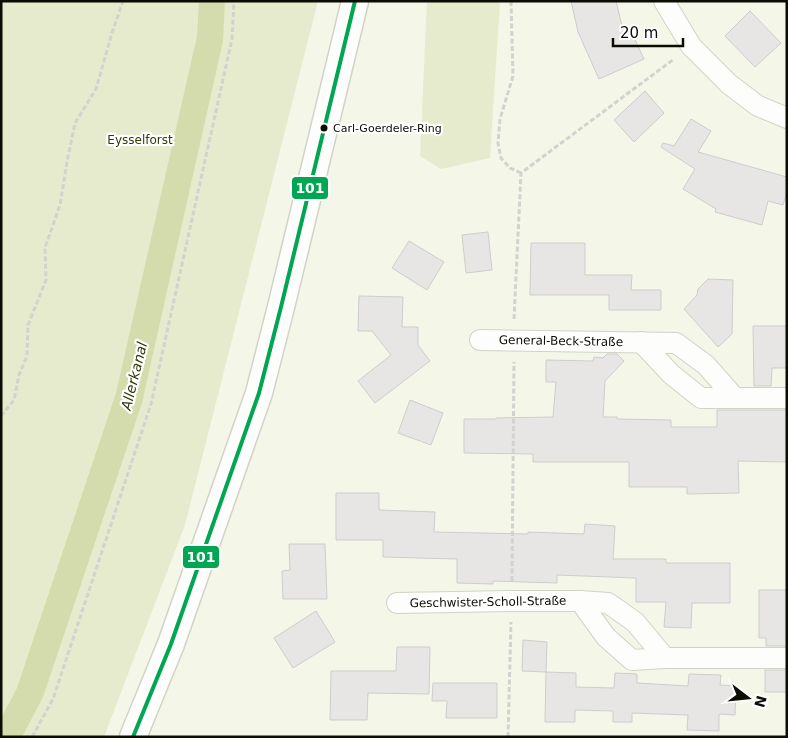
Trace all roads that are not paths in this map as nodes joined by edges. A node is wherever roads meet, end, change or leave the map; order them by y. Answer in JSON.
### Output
{"nodes":[{"id":1,"x":355,"y":1,"type":"edge"},
{"id":2,"x":664,"y":1,"type":"edge"},
{"id":3,"x":787,"y":118,"type":"edge"},
{"id":4,"x":480,"y":340,"type":"dead end"},
{"id":5,"x":641,"y":342,"type":"junction"},
{"id":6,"x":734,"y":398,"type":"junction"},
{"id":7,"x":787,"y":398,"type":"edge"},
{"id":8,"x":580,"y":601,"type":"junction"},
{"id":9,"x":397,"y":603,"type":"dead end"},
{"id":10,"x":665,"y":658,"type":"junction"},
{"id":11,"x":787,"y":658,"type":"edge"},
{"id":12,"x":133,"y":737,"type":"edge"}],
"edges":[{"from":1,"to":12,"type":"street"},
{"from":2,"to":3,"type":"street"},
{"from":4,"to":5,"type":"street","name":"General-Beck-Straße"},
{"from":5,"to":6,"type":"street","name":"General-Beck-Straße"},
{"from":5,"to":6,"type":"street","name":"General-Beck-Straße"},
{"from":6,"to":7,"type":"street","name":"General-Beck-Straße"},
{"from":8,"to":9,"type":"street","name":"Geschwister-Scholl-Straße"},
{"from":8,"to":10,"type":"street","name":"Geschwister-Scholl-Straße"},
{"from":8,"to":10,"type":"street","name":"Geschwister-Scholl-Straße"},
{"from":10,"to":11,"type":"street","name":"Geschwister-Scholl-Straße"}]}
